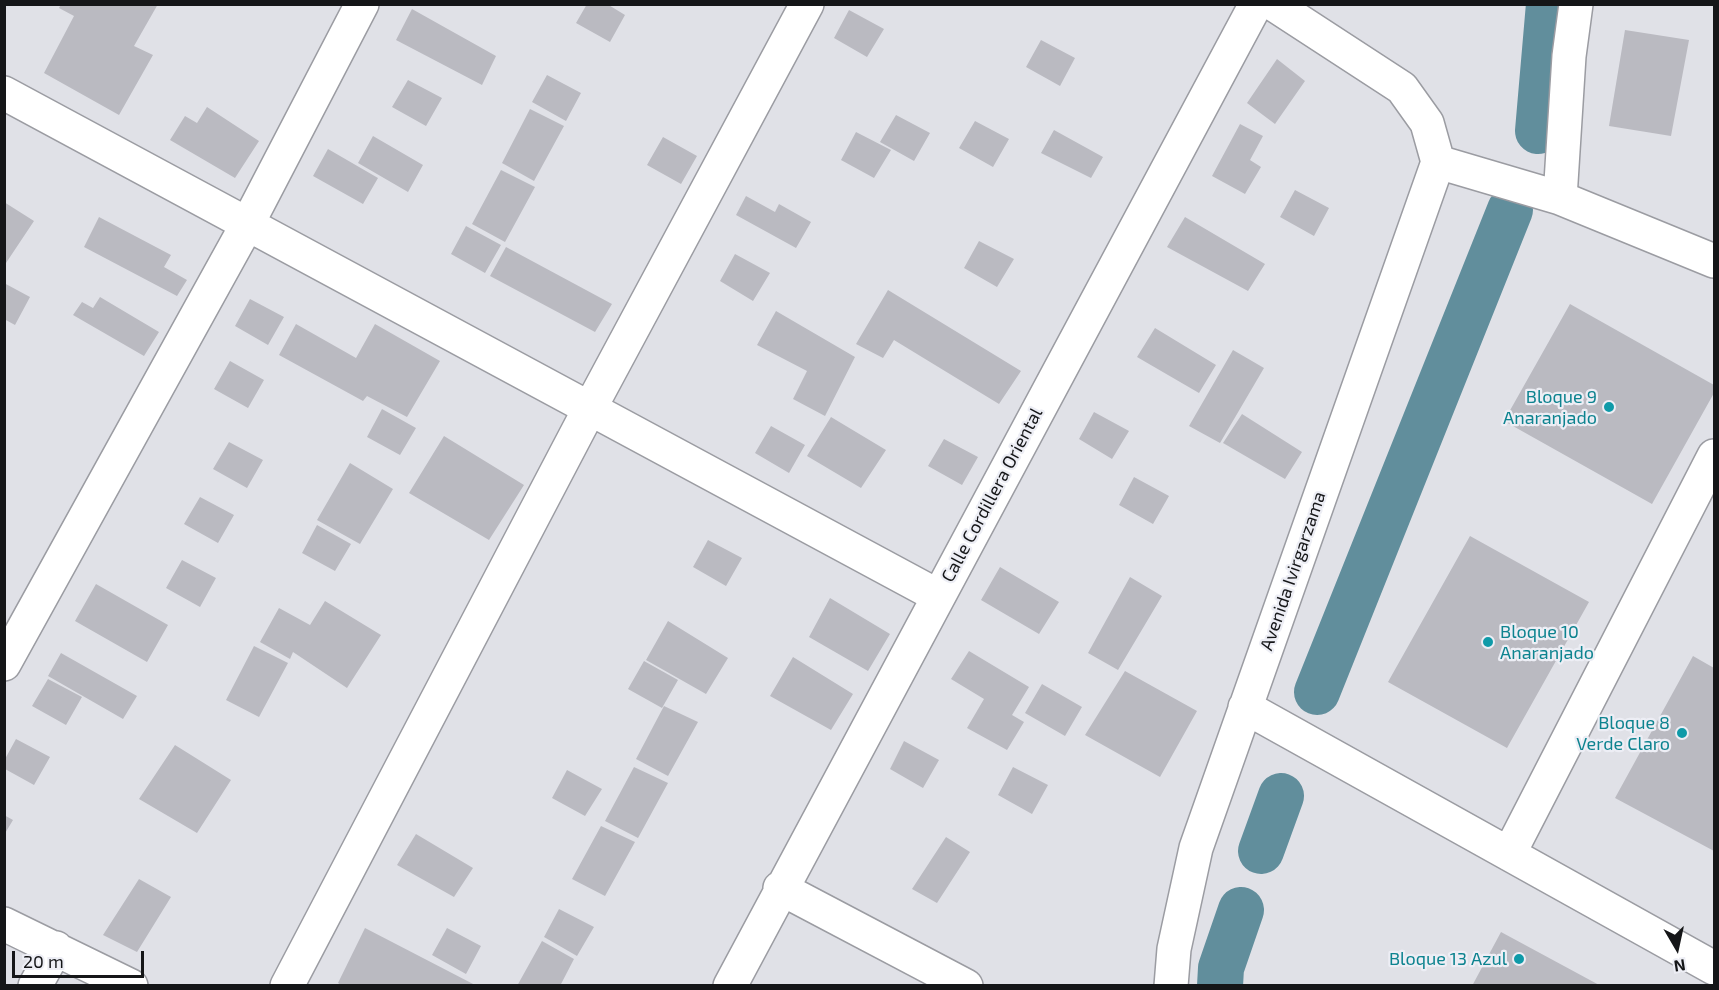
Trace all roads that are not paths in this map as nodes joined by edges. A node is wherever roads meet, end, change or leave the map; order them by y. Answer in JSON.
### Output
{"nodes":[{"id":1,"x":362,"y":4,"type":"edge"},
{"id":2,"x":807,"y":4,"type":"edge"},
{"id":3,"x":1256,"y":4,"type":"edge"},
{"id":4,"x":1273,"y":4,"type":"edge"},
{"id":5,"x":1576,"y":4,"type":"edge"},
{"id":6,"x":4,"y":93,"type":"edge"},
{"id":7,"x":1438,"y":162,"type":"junction"},
{"id":8,"x":1560,"y":198,"type":"junction"},
{"id":9,"x":248,"y":223,"type":"junction"},
{"id":10,"x":1714,"y":261,"type":"edge"},
{"id":11,"x":590,"y":408,"type":"junction"},
{"id":12,"x":1714,"y":456,"type":"edge"},
{"id":13,"x":938,"y":596,"type":"junction"},
{"id":14,"x":4,"y":664,"type":"edge"},
{"id":15,"x":1245,"y":707,"type":"junction"},
{"id":16,"x":1509,"y":854,"type":"junction"},
{"id":17,"x":780,"y":888,"type":"junction"},
{"id":18,"x":4,"y":924,"type":"edge"},
{"id":19,"x":56,"y":948,"type":"junction"},
{"id":20,"x":1714,"y":968,"type":"edge"},
{"id":21,"x":1714,"y":975,"type":"edge"},
{"id":22,"x":35,"y":986,"type":"edge"},
{"id":23,"x":131,"y":986,"type":"edge"},
{"id":24,"x":287,"y":986,"type":"edge"},
{"id":25,"x":730,"y":986,"type":"edge"},
{"id":26,"x":966,"y":986,"type":"edge"},
{"id":27,"x":1171,"y":986,"type":"edge"},
{"id":28,"x":1708,"y":986,"type":"edge"}],
"edges":[{"from":1,"to":9,"type":"street"},
{"from":2,"to":11,"type":"street"},
{"from":3,"to":13,"type":"street","name":"Calle Cordillera Oriental"},
{"from":4,"to":7,"type":"street"},
{"from":5,"to":8,"type":"street"},
{"from":6,"to":9,"type":"street"},
{"from":7,"to":8,"type":"street"},
{"from":7,"to":15,"type":"street","name":"Avenida Ivirgarzama"},
{"from":8,"to":10,"type":"street"},
{"from":9,"to":11,"type":"street"},
{"from":9,"to":14,"type":"street"},
{"from":11,"to":13,"type":"street"},
{"from":11,"to":24,"type":"street"},
{"from":12,"to":16,"type":"street"},
{"from":13,"to":17,"type":"street","name":"Calle Cordillera Oriental"},
{"from":15,"to":16,"type":"street"},
{"from":15,"to":27,"type":"street","name":"Avenida Ivirgarzama"},
{"from":16,"to":20,"type":"street"},
{"from":17,"to":25,"type":"street","name":"Calle Cordillera Oriental"},
{"from":17,"to":26,"type":"street"},
{"from":18,"to":19,"type":"street"},
{"from":19,"to":22,"type":"street"},
{"from":19,"to":23,"type":"street"},
{"from":21,"to":28,"type":"street"}]}
